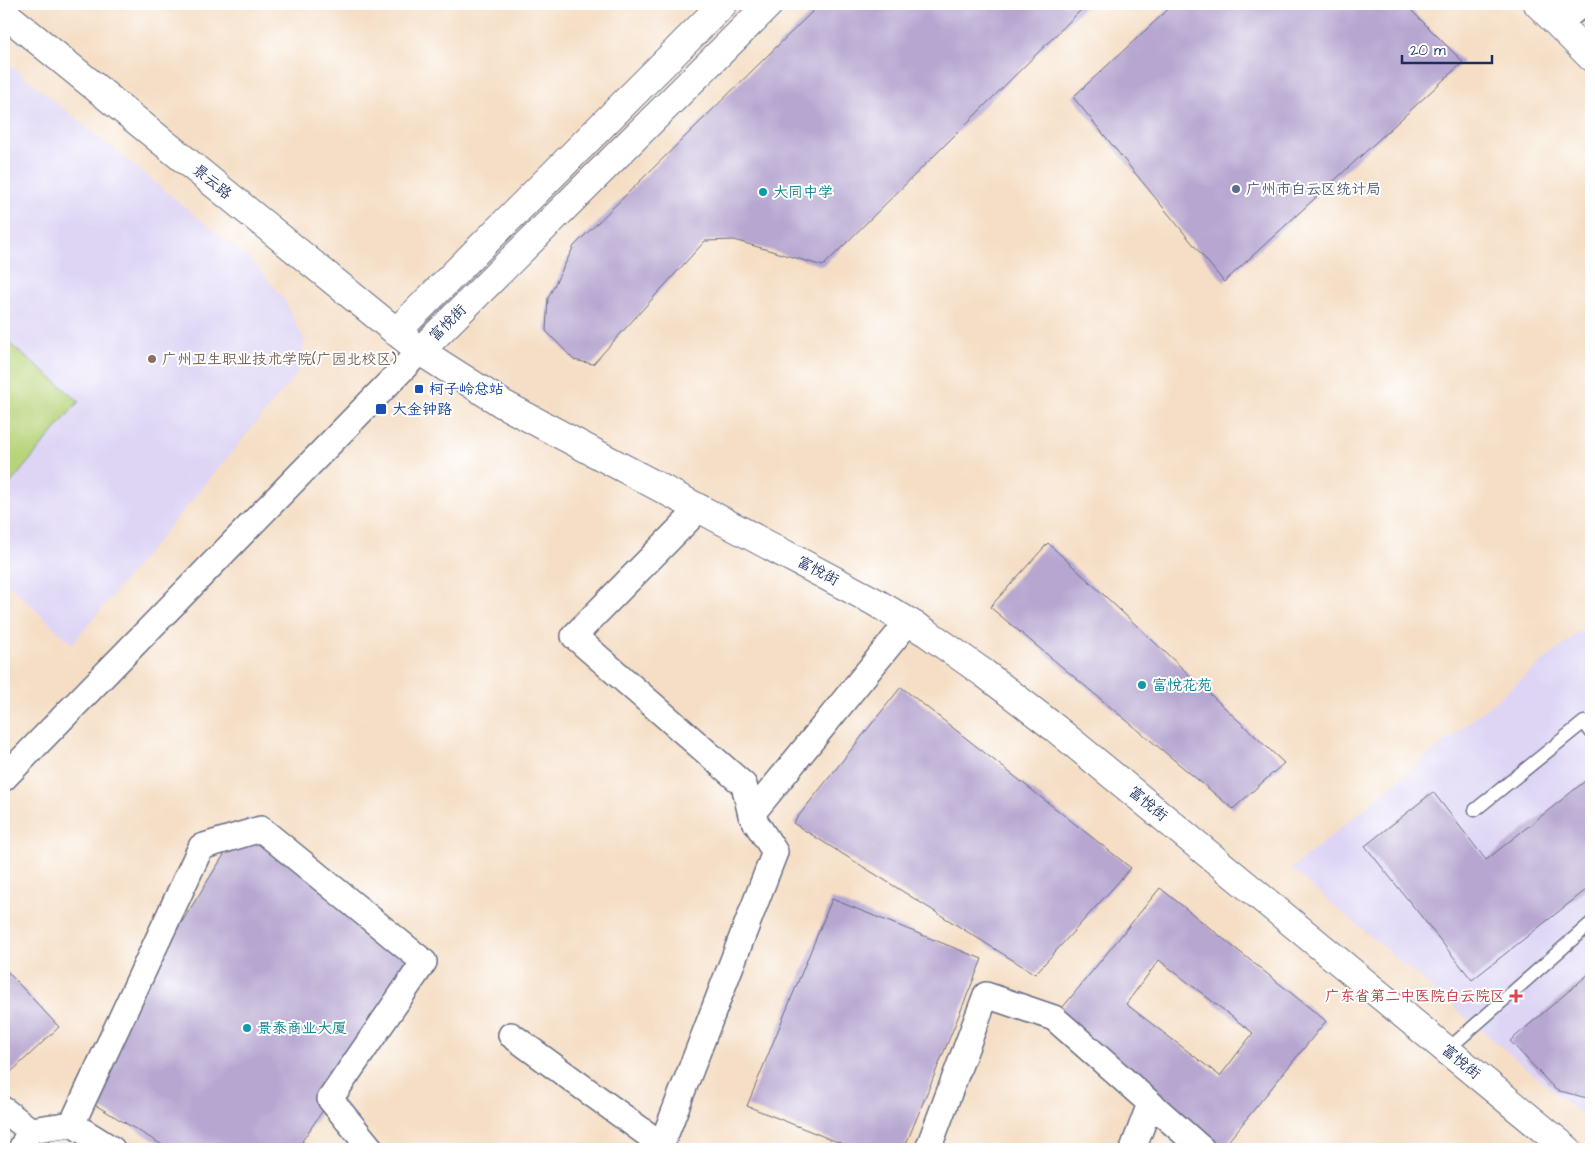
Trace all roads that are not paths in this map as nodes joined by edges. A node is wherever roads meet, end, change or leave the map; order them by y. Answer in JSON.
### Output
{"nodes":[{"id":1,"x":723,"y":4,"type":"edge"},
{"id":2,"x":769,"y":4,"type":"edge"},
{"id":3,"x":1538,"y":4,"type":"edge"},
{"id":4,"x":1582,"y":4,"type":"edge"},
{"id":5,"x":4,"y":13,"type":"edge"},
{"id":6,"x":1558,"y":24,"type":"junction"},
{"id":7,"x":1591,"y":57,"type":"edge"},
{"id":8,"x":396,"y":332,"type":"junction"},
{"id":9,"x":420,"y":351,"type":"junction"},
{"id":10,"x":700,"y":508,"type":"junction"},
{"id":11,"x":908,"y":622,"type":"junction"},
{"id":12,"x":1591,"y":732,"type":"edge"},
{"id":13,"x":4,"y":778,"type":"edge"},
{"id":14,"x":1475,"y":810,"type":"dead end"},
{"id":15,"x":751,"y":814,"type":"junction"},
{"id":16,"x":1591,"y":922,"type":"edge"},
{"id":17,"x":511,"y":1035,"type":"dead end"},
{"id":18,"x":1447,"y":1050,"type":"junction"},
{"id":19,"x":1150,"y":1104,"type":"junction"},
{"id":20,"x":4,"y":1110,"type":"edge"},
{"id":21,"x":72,"y":1124,"type":"junction"},
{"id":22,"x":25,"y":1140,"type":"edge"},
{"id":23,"x":661,"y":1147,"type":"edge"},
{"id":24,"x":112,"y":1149,"type":"edge"},
{"id":25,"x":371,"y":1149,"type":"edge"},
{"id":26,"x":928,"y":1149,"type":"edge"},
{"id":27,"x":1133,"y":1149,"type":"edge"},
{"id":28,"x":1202,"y":1149,"type":"edge"},
{"id":29,"x":1567,"y":1149,"type":"edge"}],
"edges":[{"from":1,"to":8,"type":"street","name":"富悦街"},
{"from":2,"to":9,"type":"street","name":"富悦街"},
{"from":3,"to":6,"type":"street"},
{"from":4,"to":6,"type":"street"},
{"from":5,"to":8,"type":"street","name":"景云路"},
{"from":6,"to":7,"type":"street"},
{"from":8,"to":9,"type":"street","name":"景云路"},
{"from":9,"to":10,"type":"street","name":"富悦街"},
{"from":9,"to":13,"type":"street"},
{"from":10,"to":11,"type":"street","name":"富悦街"},
{"from":10,"to":15,"type":"street"},
{"from":11,"to":15,"type":"street"},
{"from":11,"to":18,"type":"street","name":"富悦街"},
{"from":12,"to":14,"type":"lane"},
{"from":15,"to":23,"type":"street"},
{"from":16,"to":18,"type":"lane"},
{"from":17,"to":23,"type":"street"},
{"from":18,"to":29,"type":"street","name":"富悦街"},
{"from":19,"to":26,"type":"street"},
{"from":19,"to":27,"type":"street"},
{"from":19,"to":28,"type":"street"},
{"from":20,"to":22,"type":"street"},
{"from":21,"to":22,"type":"street"},
{"from":21,"to":24,"type":"street"},
{"from":21,"to":25,"type":"street"}]}
